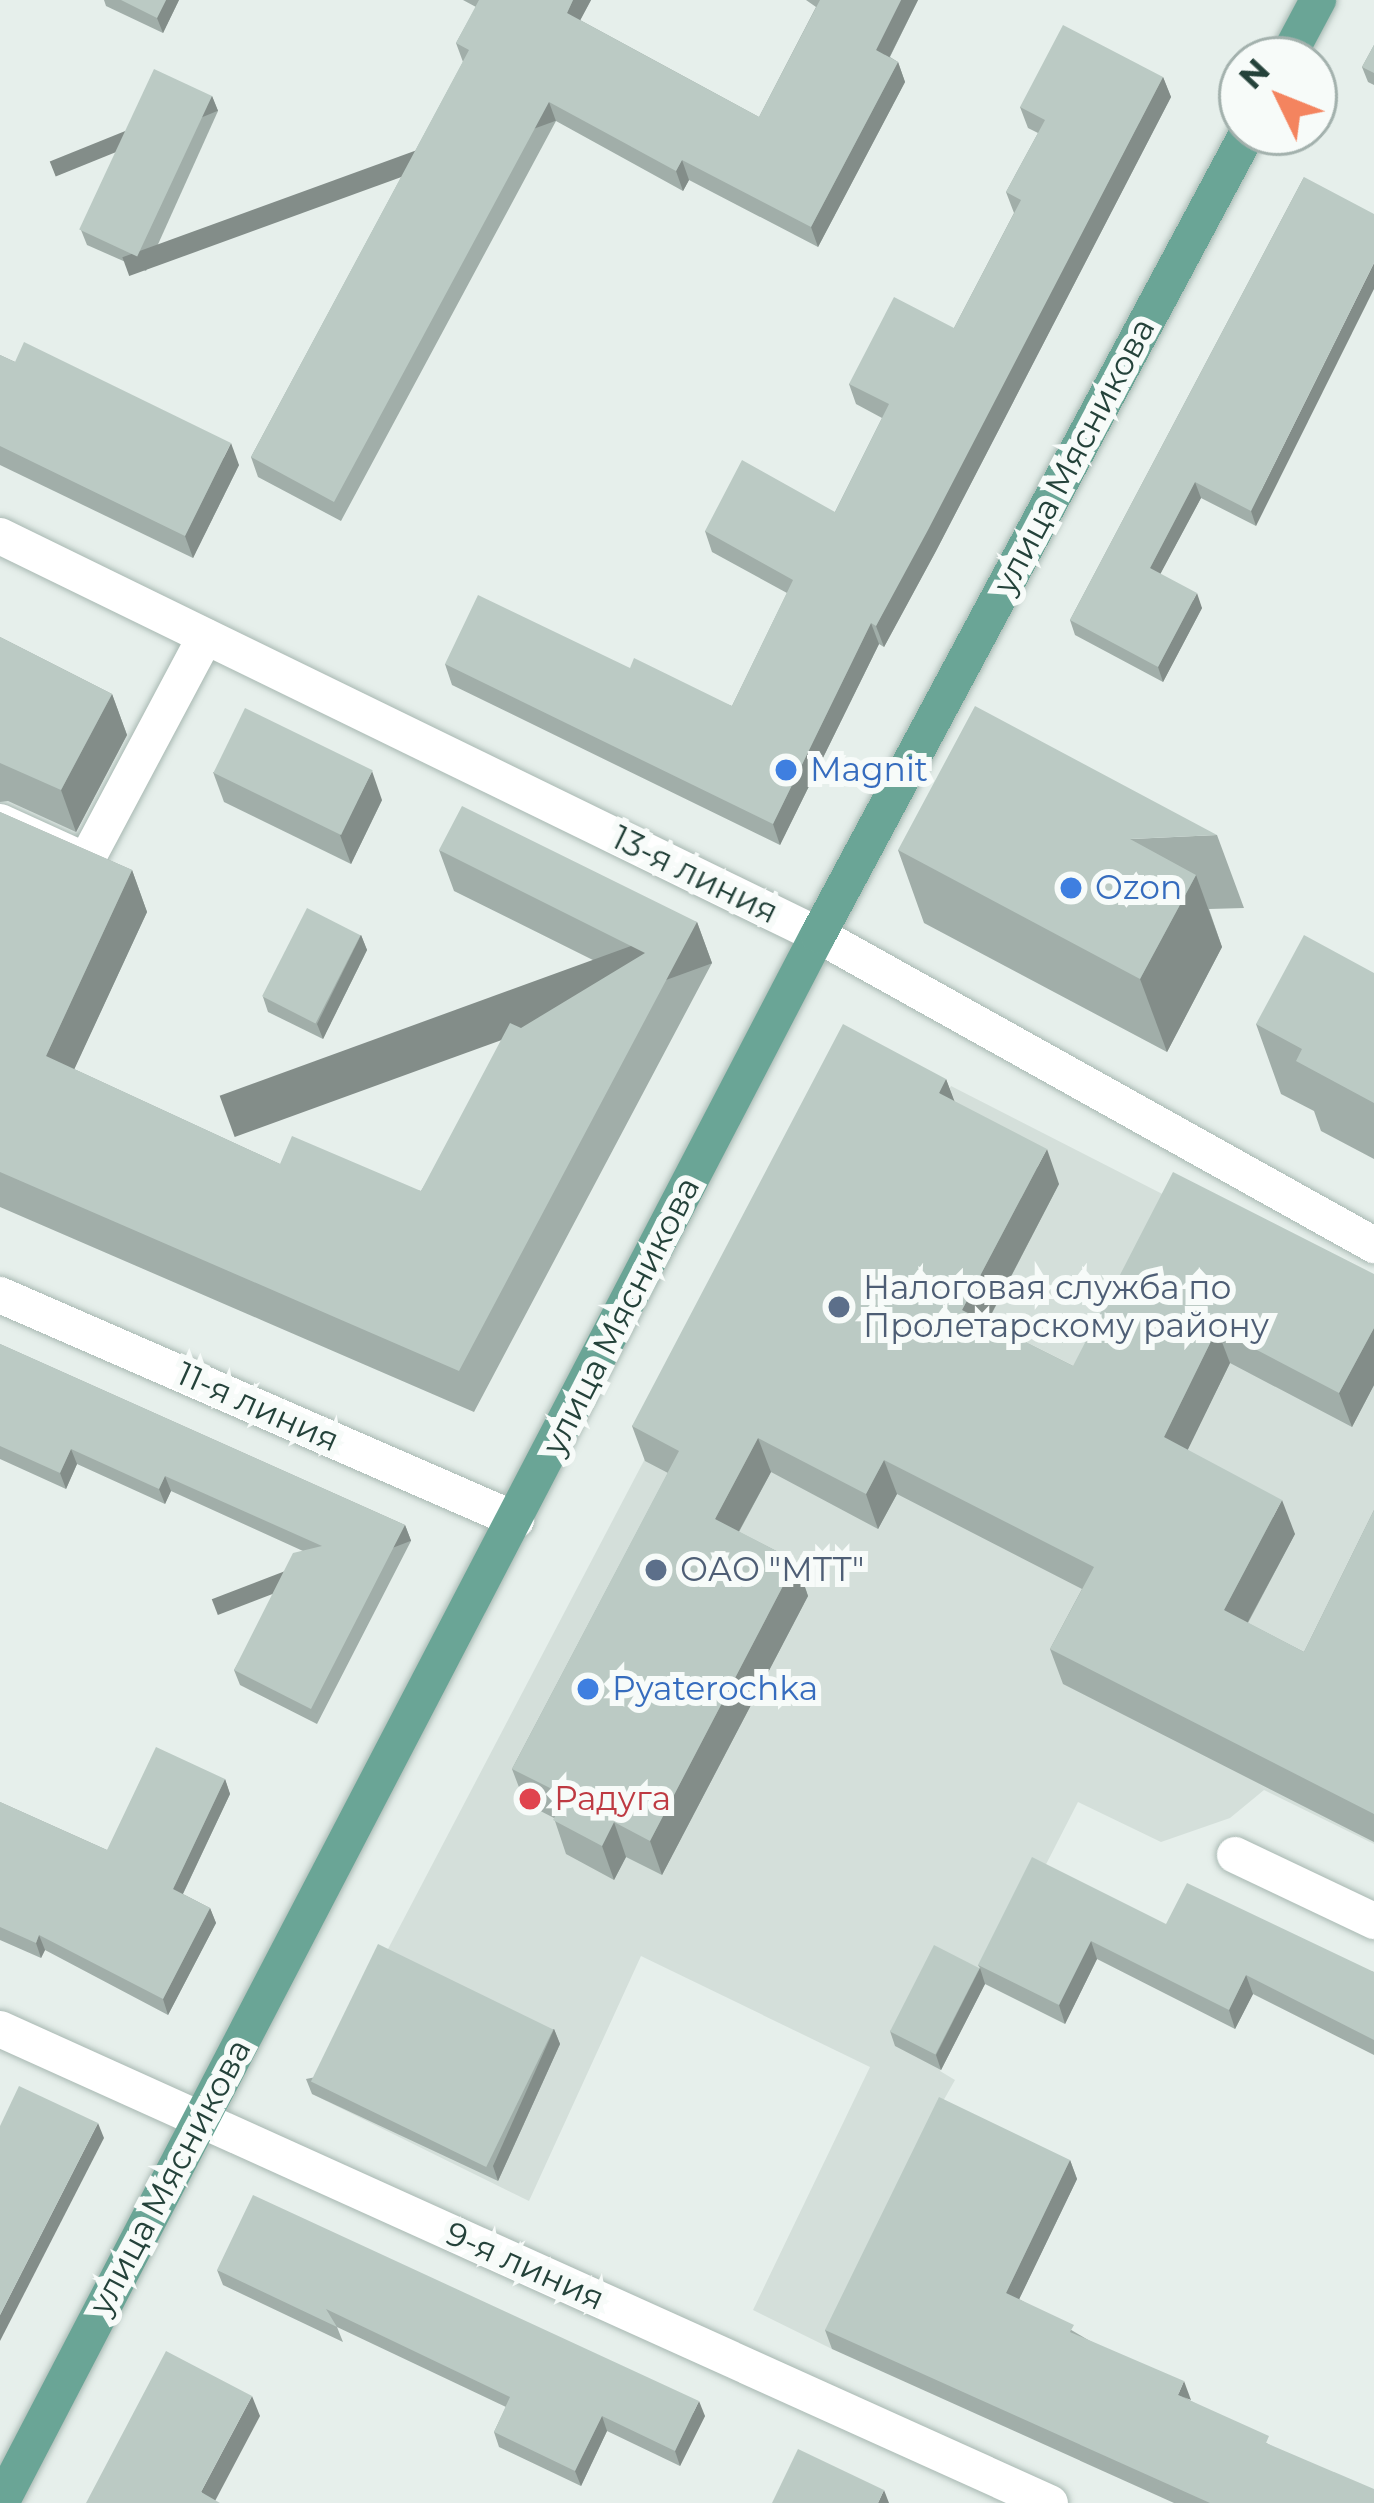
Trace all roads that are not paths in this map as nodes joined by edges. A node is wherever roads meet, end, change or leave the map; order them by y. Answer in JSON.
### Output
{"nodes":[{"id":1,"x":1318,"y":0,"type":"edge"},
{"id":2,"x":1299,"y":36,"type":"edge"},
{"id":3,"x":1235,"y":156,"type":"edge"},
{"id":4,"x":0,"y":536,"type":"edge"},
{"id":5,"x":205,"y":637,"type":"junction"},
{"id":6,"x":0,"y":823,"type":"edge"},
{"id":7,"x":818,"y":935,"type":"junction"},
{"id":8,"x":1374,"y":1245,"type":"edge"},
{"id":9,"x":0,"y":1295,"type":"edge"},
{"id":10,"x":516,"y":1520,"type":"junction"},
{"id":11,"x":1234,"y":1855,"type":"dead end"},
{"id":12,"x":1374,"y":1922,"type":"edge"},
{"id":13,"x":0,"y":2029,"type":"edge"},
{"id":14,"x":199,"y":2119,"type":"junction"},
{"id":15,"x":1,"y":2503,"type":"edge"},
{"id":16,"x":1050,"y":2503,"type":"edge"}],
"edges":[{"from":1,"to":2,"type":"main road"},
{"from":3,"to":7,"type":"main road","name":"улица Мясникова"},
{"from":4,"to":5,"type":"street","name":"13-я линия"},
{"from":5,"to":6,"type":"street"},
{"from":5,"to":7,"type":"street","name":"13-я линия"},
{"from":7,"to":8,"type":"street","name":"13-я линия"},
{"from":7,"to":10,"type":"main road","name":"улица Мясникова"},
{"from":9,"to":10,"type":"street","name":"11-я линия"},
{"from":10,"to":14,"type":"main road","name":"улица Мясникова"},
{"from":11,"to":12,"type":"street"},
{"from":13,"to":14,"type":"street","name":"9-я линия"},
{"from":14,"to":15,"type":"main road","name":"улица Мясникова"},
{"from":14,"to":16,"type":"street","name":"9-я линия"}]}
